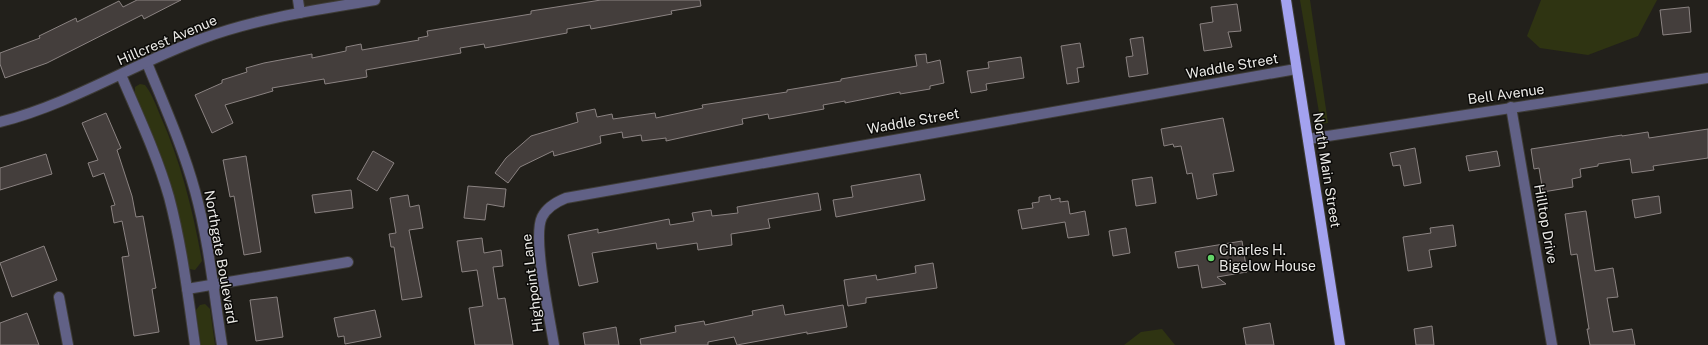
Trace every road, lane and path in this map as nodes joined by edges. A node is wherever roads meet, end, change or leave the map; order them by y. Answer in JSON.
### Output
{"nodes":[{"id":1,"x":298,"y":0,"type":"edge"},
{"id":2,"x":375,"y":0,"type":"edge"},
{"id":3,"x":1286,"y":0,"type":"edge"},
{"id":4,"x":300,"y":13,"type":"junction"},
{"id":5,"x":147,"y":63,"type":"junction"},
{"id":6,"x":1296,"y":69,"type":"junction"},
{"id":7,"x":121,"y":75,"type":"junction"},
{"id":8,"x":1708,"y":78,"type":"edge"},
{"id":9,"x":1511,"y":107,"type":"junction"},
{"id":10,"x":0,"y":122,"type":"edge"},
{"id":11,"x":1308,"y":139,"type":"junction"},
{"id":12,"x":542,"y":217,"type":"joint"},
{"id":13,"x":348,"y":262,"type":"dead end"},
{"id":14,"x":214,"y":284,"type":"junction"},
{"id":15,"x":187,"y":289,"type":"junction"},
{"id":16,"x":59,"y":297,"type":"dead end"},
{"id":17,"x":68,"y":345,"type":"edge"},
{"id":18,"x":195,"y":345,"type":"edge"},
{"id":19,"x":222,"y":345,"type":"edge"},
{"id":20,"x":554,"y":345,"type":"edge"},
{"id":21,"x":1340,"y":345,"type":"edge"},
{"id":22,"x":1552,"y":345,"type":"edge"}],
"edges":[{"from":1,"to":4,"type":"street"},
{"from":2,"to":4,"type":"street","name":"Hillcrest Avenue"},
{"from":3,"to":6,"type":"main road","name":"North Main Street"},
{"from":4,"to":5,"type":"street","name":"Hillcrest Avenue"},
{"from":5,"to":7,"type":"street","name":"Hillcrest Avenue"},
{"from":5,"to":14,"type":"street","name":"Northgate Boulevard"},
{"from":6,"to":11,"type":"main road","name":"North Main Street"},
{"from":6,"to":12,"type":"street","name":"Waddle Street"},
{"from":7,"to":10,"type":"street","name":"Hillcrest Avenue"},
{"from":7,"to":15,"type":"street"},
{"from":8,"to":9,"type":"street","name":"Bell Avenue"},
{"from":9,"to":11,"type":"street","name":"Bell Avenue"},
{"from":9,"to":22,"type":"street","name":"Hilltop Drive"},
{"from":11,"to":21,"type":"main road","name":"North Main Street"},
{"from":12,"to":20,"type":"street","name":"Highpoint Lane"},
{"from":13,"to":14,"type":"street"},
{"from":14,"to":15,"type":"street"},
{"from":14,"to":19,"type":"street","name":"Northgate Boulevard"},
{"from":15,"to":18,"type":"street"},
{"from":16,"to":17,"type":"street"}]}
